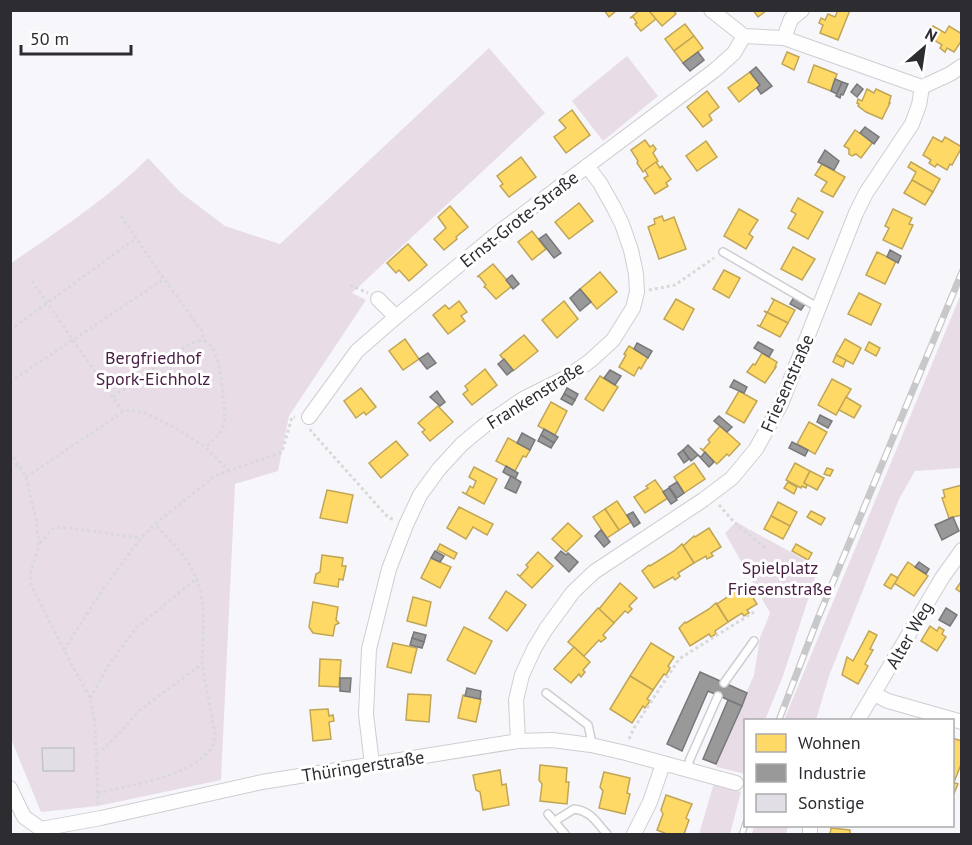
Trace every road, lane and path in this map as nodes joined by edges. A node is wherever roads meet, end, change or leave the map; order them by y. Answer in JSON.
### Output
{"nodes":[{"id":1,"x":711,"y":10,"type":"edge"},
{"id":2,"x":802,"y":10,"type":"edge"},
{"id":3,"x":744,"y":36,"type":"junction"},
{"id":4,"x":784,"y":38,"type":"junction"},
{"id":5,"x":962,"y":66,"type":"edge"},
{"id":6,"x":922,"y":87,"type":"junction"},
{"id":7,"x":587,"y":166,"type":"junction"},
{"id":8,"x":121,"y":216,"type":"dead end"},
{"id":9,"x":135,"y":239,"type":"junction"},
{"id":10,"x":723,"y":252,"type":"dead end"},
{"id":11,"x":715,"y":257,"type":"dead end"},
{"id":12,"x":164,"y":279,"type":"junction"},
{"id":13,"x":32,"y":281,"type":"dead end"},
{"id":14,"x":350,"y":285,"type":"dead end"},
{"id":15,"x":651,"y":290,"type":"dead end"},
{"id":16,"x":378,"y":299,"type":"joint"},
{"id":17,"x":47,"y":303,"type":"junction"},
{"id":18,"x":819,"y":308,"type":"junction"},
{"id":19,"x":396,"y":317,"type":"junction"},
{"id":20,"x":10,"y":330,"type":"edge"},
{"id":21,"x":73,"y":340,"type":"junction"},
{"id":22,"x":204,"y":340,"type":"junction"},
{"id":23,"x":10,"y":382,"type":"edge"},
{"id":24,"x":113,"y":397,"type":"junction"},
{"id":25,"x":123,"y":412,"type":"junction"},
{"id":26,"x":309,"y":416,"type":"junction"},
{"id":27,"x":205,"y":447,"type":"junction"},
{"id":28,"x":10,"y":452,"type":"edge"},
{"id":29,"x":19,"y":464,"type":"junction"},
{"id":30,"x":10,"y":470,"type":"edge"},
{"id":31,"x":229,"y":471,"type":"junction"},
{"id":32,"x":26,"y":477,"type":"junction"},
{"id":33,"x":710,"y":494,"type":"junction"},
{"id":34,"x":386,"y":514,"type":"dead end"},
{"id":35,"x":155,"y":524,"type":"junction"},
{"id":36,"x":141,"y":538,"type":"junction"},
{"id":37,"x":39,"y":545,"type":"junction"},
{"id":38,"x":765,"y":548,"type":"dead end"},
{"id":39,"x":962,"y":550,"type":"edge"},
{"id":40,"x":197,"y":578,"type":"junction"},
{"id":41,"x":754,"y":612,"type":"dead end"},
{"id":42,"x":754,"y":640,"type":"dead end"},
{"id":43,"x":64,"y":650,"type":"junction"},
{"id":44,"x":202,"y":664,"type":"junction"},
{"id":45,"x":724,"y":683,"type":"dead end"},
{"id":46,"x":546,"y":693,"type":"dead end"},
{"id":47,"x":874,"y":694,"type":"junction"},
{"id":48,"x":718,"y":696,"type":"dead end"},
{"id":49,"x":90,"y":698,"type":"junction"},
{"id":50,"x":859,"y":719,"type":"edge"},
{"id":51,"x":951,"y":719,"type":"edge"},
{"id":52,"x":518,"y":741,"type":"junction"},
{"id":53,"x":591,"y":745,"type":"junction"},
{"id":54,"x":626,"y":753,"type":"junction"},
{"id":55,"x":96,"y":755,"type":"junction"},
{"id":56,"x":372,"y":764,"type":"junction"},
{"id":57,"x":663,"y":764,"type":"junction"},
{"id":58,"x":687,"y":769,"type":"junction"},
{"id":59,"x":735,"y":783,"type":"dead end"},
{"id":60,"x":10,"y":789,"type":"edge"},
{"id":61,"x":98,"y":793,"type":"junction"},
{"id":62,"x":549,"y":814,"type":"dead end"},
{"id":63,"x":101,"y":818,"type":"junction"},
{"id":64,"x":555,"y":821,"type":"junction"},
{"id":65,"x":565,"y":834,"type":"edge"},
{"id":66,"x":607,"y":834,"type":"edge"},
{"id":67,"x":634,"y":834,"type":"edge"}],
"edges":[{"from":1,"to":3,"type":"street"},
{"from":2,"to":4,"type":"street"},
{"from":3,"to":4,"type":"street"},
{"from":3,"to":7,"type":"street","name":"Ernst-Grote-Straße"},
{"from":4,"to":6,"type":"street"},
{"from":5,"to":6,"type":"street"},
{"from":6,"to":18,"type":"street","name":"Friesenstraße"},
{"from":7,"to":19,"type":"street","name":"Ernst-Grote-Straße"},
{"from":7,"to":56,"type":"street","name":"Frankenstraße"},
{"from":8,"to":9,"type":"path"},
{"from":9,"to":12,"type":"path"},
{"from":9,"to":17,"type":"path"},
{"from":10,"to":18,"type":"lane"},
{"from":11,"to":15,"type":"path"},
{"from":12,"to":21,"type":"path"},
{"from":12,"to":22,"type":"path"},
{"from":13,"to":17,"type":"path"},
{"from":14,"to":16,"type":"path"},
{"from":16,"to":19,"type":"street"},
{"from":17,"to":20,"type":"path"},
{"from":17,"to":21,"type":"path"},
{"from":18,"to":33,"type":"street","name":"Friesenstraße"},
{"from":19,"to":26,"type":"street","name":"Ernst-Grote-Straße"},
{"from":21,"to":23,"type":"path"},
{"from":21,"to":24,"type":"path"},
{"from":22,"to":24,"type":"path"},
{"from":22,"to":27,"type":"path"},
{"from":24,"to":25,"type":"path"},
{"from":25,"to":27,"type":"path"},
{"from":25,"to":32,"type":"path"},
{"from":26,"to":31,"type":"path"},
{"from":26,"to":34,"type":"path"},
{"from":27,"to":31,"type":"path"},
{"from":28,"to":29,"type":"path"},
{"from":29,"to":30,"type":"path"},
{"from":29,"to":32,"type":"path"},
{"from":31,"to":35,"type":"path"},
{"from":32,"to":37,"type":"path"},
{"from":33,"to":38,"type":"path"},
{"from":33,"to":52,"type":"street","name":"Friesenstraße"},
{"from":35,"to":36,"type":"path"},
{"from":35,"to":40,"type":"path"},
{"from":36,"to":37,"type":"path"},
{"from":36,"to":43,"type":"path"},
{"from":37,"to":43,"type":"path"},
{"from":39,"to":47,"type":"street","name":"Alter Weg"},
{"from":40,"to":44,"type":"path"},
{"from":40,"to":49,"type":"path"},
{"from":41,"to":54,"type":"path"},
{"from":42,"to":45,"type":"lane"},
{"from":43,"to":49,"type":"path"},
{"from":44,"to":55,"type":"path"},
{"from":44,"to":61,"type":"path"},
{"from":46,"to":53,"type":"lane"},
{"from":47,"to":50,"type":"street","name":"Alter Weg"},
{"from":47,"to":51,"type":"street"},
{"from":48,"to":58,"type":"lane"},
{"from":49,"to":55,"type":"path"},
{"from":52,"to":53,"type":"street","name":"Thüringerstraße"},
{"from":52,"to":56,"type":"street","name":"Thüringerstraße"},
{"from":53,"to":54,"type":"street","name":"Thüringerstraße"},
{"from":54,"to":57,"type":"street","name":"Thüringerstraße"},
{"from":55,"to":61,"type":"path"},
{"from":56,"to":63,"type":"street","name":"Thüringerstraße"},
{"from":57,"to":58,"type":"street","name":"Thüringerstraße"},
{"from":57,"to":67,"type":"street"},
{"from":58,"to":59,"type":"street","name":"Thüringerstraße"},
{"from":60,"to":63,"type":"street","name":"Thüringerstraße"},
{"from":61,"to":63,"type":"path"},
{"from":62,"to":64,"type":"lane"},
{"from":64,"to":65,"type":"lane"},
{"from":64,"to":66,"type":"lane"}]}
